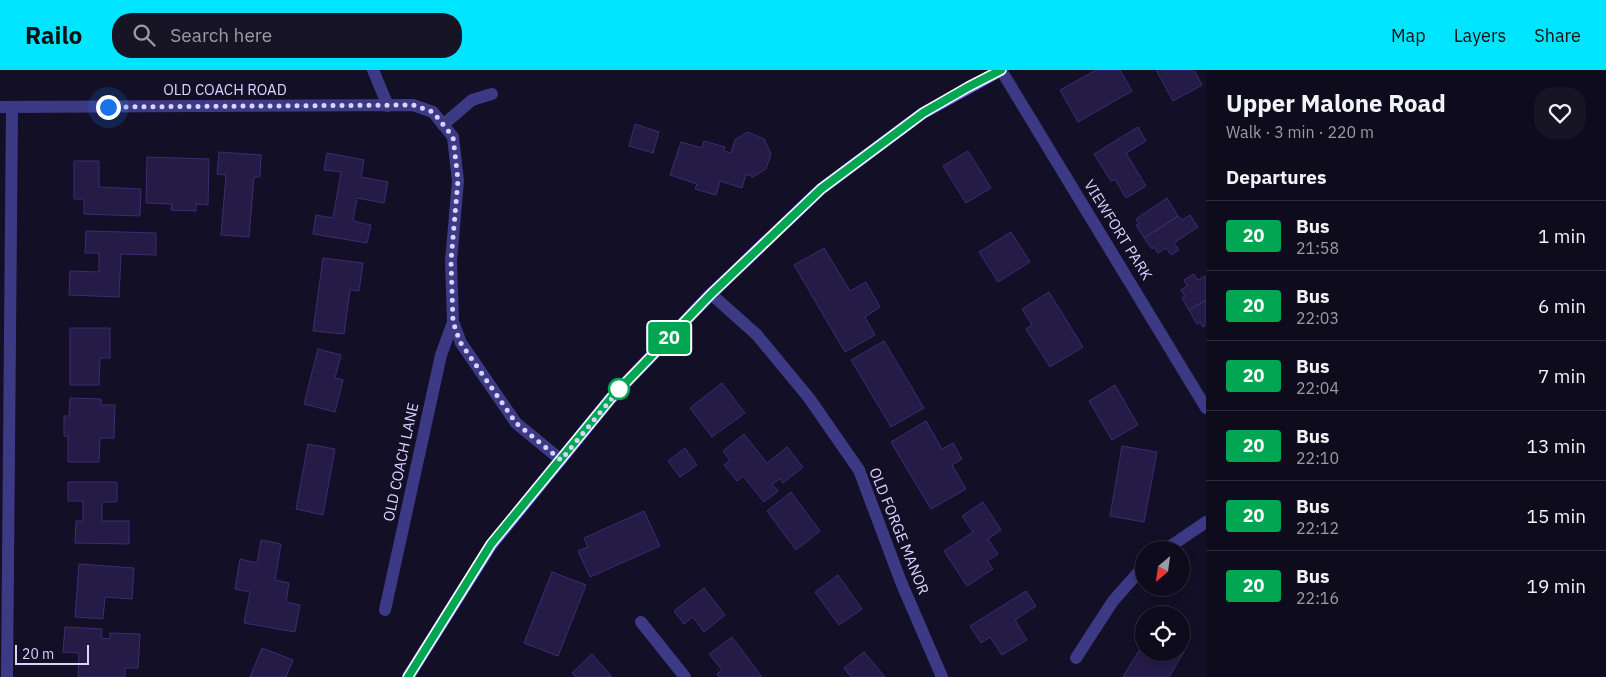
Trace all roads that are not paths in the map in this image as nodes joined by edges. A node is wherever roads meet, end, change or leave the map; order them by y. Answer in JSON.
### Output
{"nodes":[{"id":1,"x":373,"y":70,"type":"edge"},
{"id":2,"x":1001,"y":70,"type":"edge"},
{"id":3,"x":492,"y":94,"type":"dead end"},
{"id":4,"x":388,"y":106,"type":"junction"},
{"id":5,"x":6,"y":107,"type":"edge"},
{"id":6,"x":443,"y":125,"type":"junction"},
{"id":7,"x":711,"y":294,"type":"junction"},
{"id":8,"x":453,"y":322,"type":"junction"},
{"id":9,"x":1206,"y":408,"type":"edge"},
{"id":10,"x":4,"y":456,"type":"edge"},
{"id":11,"x":561,"y":460,"type":"junction"},
{"id":12,"x":1206,"y":522,"type":"edge"},
{"id":13,"x":1178,"y":541,"type":"edge"},
{"id":14,"x":1135,"y":576,"type":"edge"},
{"id":15,"x":385,"y":610,"type":"dead end"},
{"id":16,"x":641,"y":622,"type":"dead end"},
{"id":17,"x":1076,"y":658,"type":"dead end"},
{"id":18,"x":7,"y":677,"type":"edge"},
{"id":19,"x":408,"y":677,"type":"edge"},
{"id":20,"x":685,"y":677,"type":"edge"},
{"id":21,"x":942,"y":677,"type":"edge"}],
"edges":[{"from":1,"to":4,"type":"street"},
{"from":2,"to":7,"type":"main road"},
{"from":2,"to":9,"type":"street","name":"VIEWFORT PARK"},
{"from":3,"to":6,"type":"street"},
{"from":4,"to":5,"type":"street","name":"OLD COACH ROAD"},
{"from":4,"to":6,"type":"street","name":"OLD COACH ROAD"},
{"from":5,"to":10,"type":"street"},
{"from":6,"to":8,"type":"street","name":"OLD COACH LANE"},
{"from":7,"to":11,"type":"main road"},
{"from":7,"to":21,"type":"street","name":"OLD FORGE MANOR"},
{"from":8,"to":11,"type":"street","name":"OLD COACH LANE"},
{"from":8,"to":15,"type":"street","name":"OLD COACH LANE"},
{"from":10,"to":18,"type":"street"},
{"from":11,"to":19,"type":"main road"},
{"from":12,"to":13,"type":"street"},
{"from":14,"to":17,"type":"street"},
{"from":16,"to":20,"type":"street"}]}
